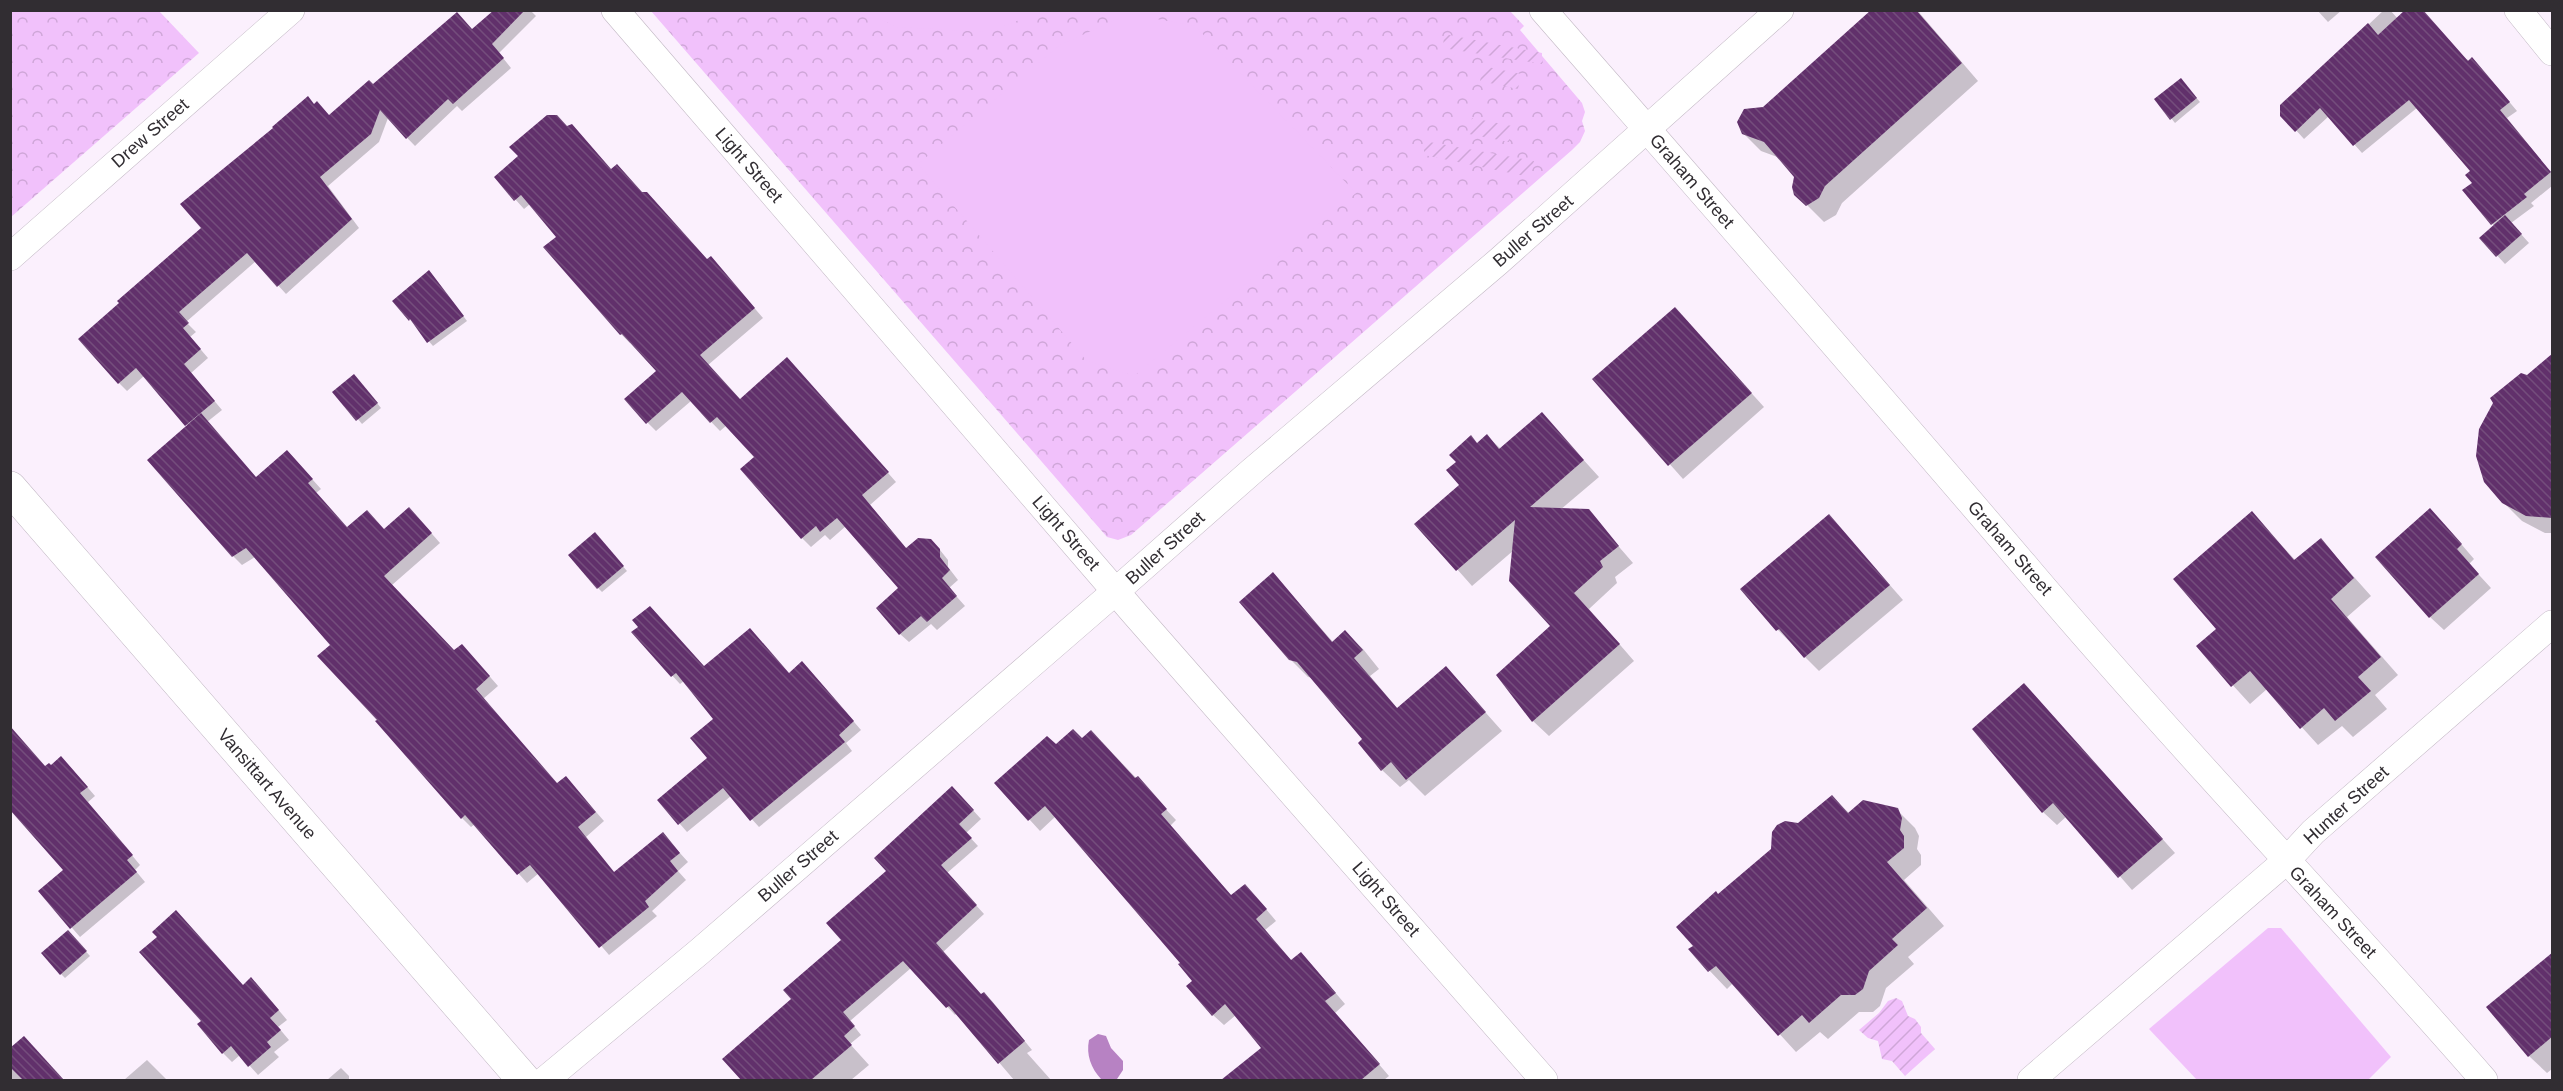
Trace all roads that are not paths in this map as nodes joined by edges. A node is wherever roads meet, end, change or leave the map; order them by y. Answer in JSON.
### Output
{"nodes":[{"id":1,"x":291,"y":10,"type":"edge"},
{"id":2,"x":615,"y":10,"type":"edge"},
{"id":3,"x":1543,"y":10,"type":"edge"},
{"id":4,"x":1780,"y":10,"type":"edge"},
{"id":5,"x":2518,"y":10,"type":"edge"},
{"id":6,"x":2553,"y":52,"type":"edge"},
{"id":7,"x":1647,"y":130,"type":"junction"},
{"id":8,"x":10,"y":256,"type":"edge"},
{"id":9,"x":10,"y":488,"type":"edge"},
{"id":10,"x":1116,"y":591,"type":"junction"},
{"id":11,"x":2553,"y":624,"type":"edge"},
{"id":12,"x":2286,"y":861,"type":"junction"},
{"id":13,"x":524,"y":1080,"type":"edge"},
{"id":14,"x":545,"y":1080,"type":"edge"},
{"id":15,"x":1544,"y":1080,"type":"edge"},
{"id":16,"x":2031,"y":1080,"type":"edge"},
{"id":17,"x":2484,"y":1080,"type":"edge"}],
"edges":[{"from":1,"to":8,"type":"street","name":"Drew Street"},
{"from":2,"to":10,"type":"street","name":"Light Street"},
{"from":3,"to":7,"type":"street","name":"Graham Street"},
{"from":4,"to":7,"type":"street","name":"Buller Street"},
{"from":5,"to":6,"type":"street"},
{"from":7,"to":10,"type":"street","name":"Buller Street"},
{"from":7,"to":12,"type":"street","name":"Graham Street"},
{"from":9,"to":13,"type":"main road","name":"Vansittart Avenue"},
{"from":10,"to":14,"type":"street","name":"Buller Street"},
{"from":10,"to":15,"type":"street","name":"Light Street"},
{"from":11,"to":12,"type":"street","name":"Hunter Street"},
{"from":12,"to":16,"type":"street","name":"Hunter Street"},
{"from":12,"to":17,"type":"street","name":"Graham Street"}]}
